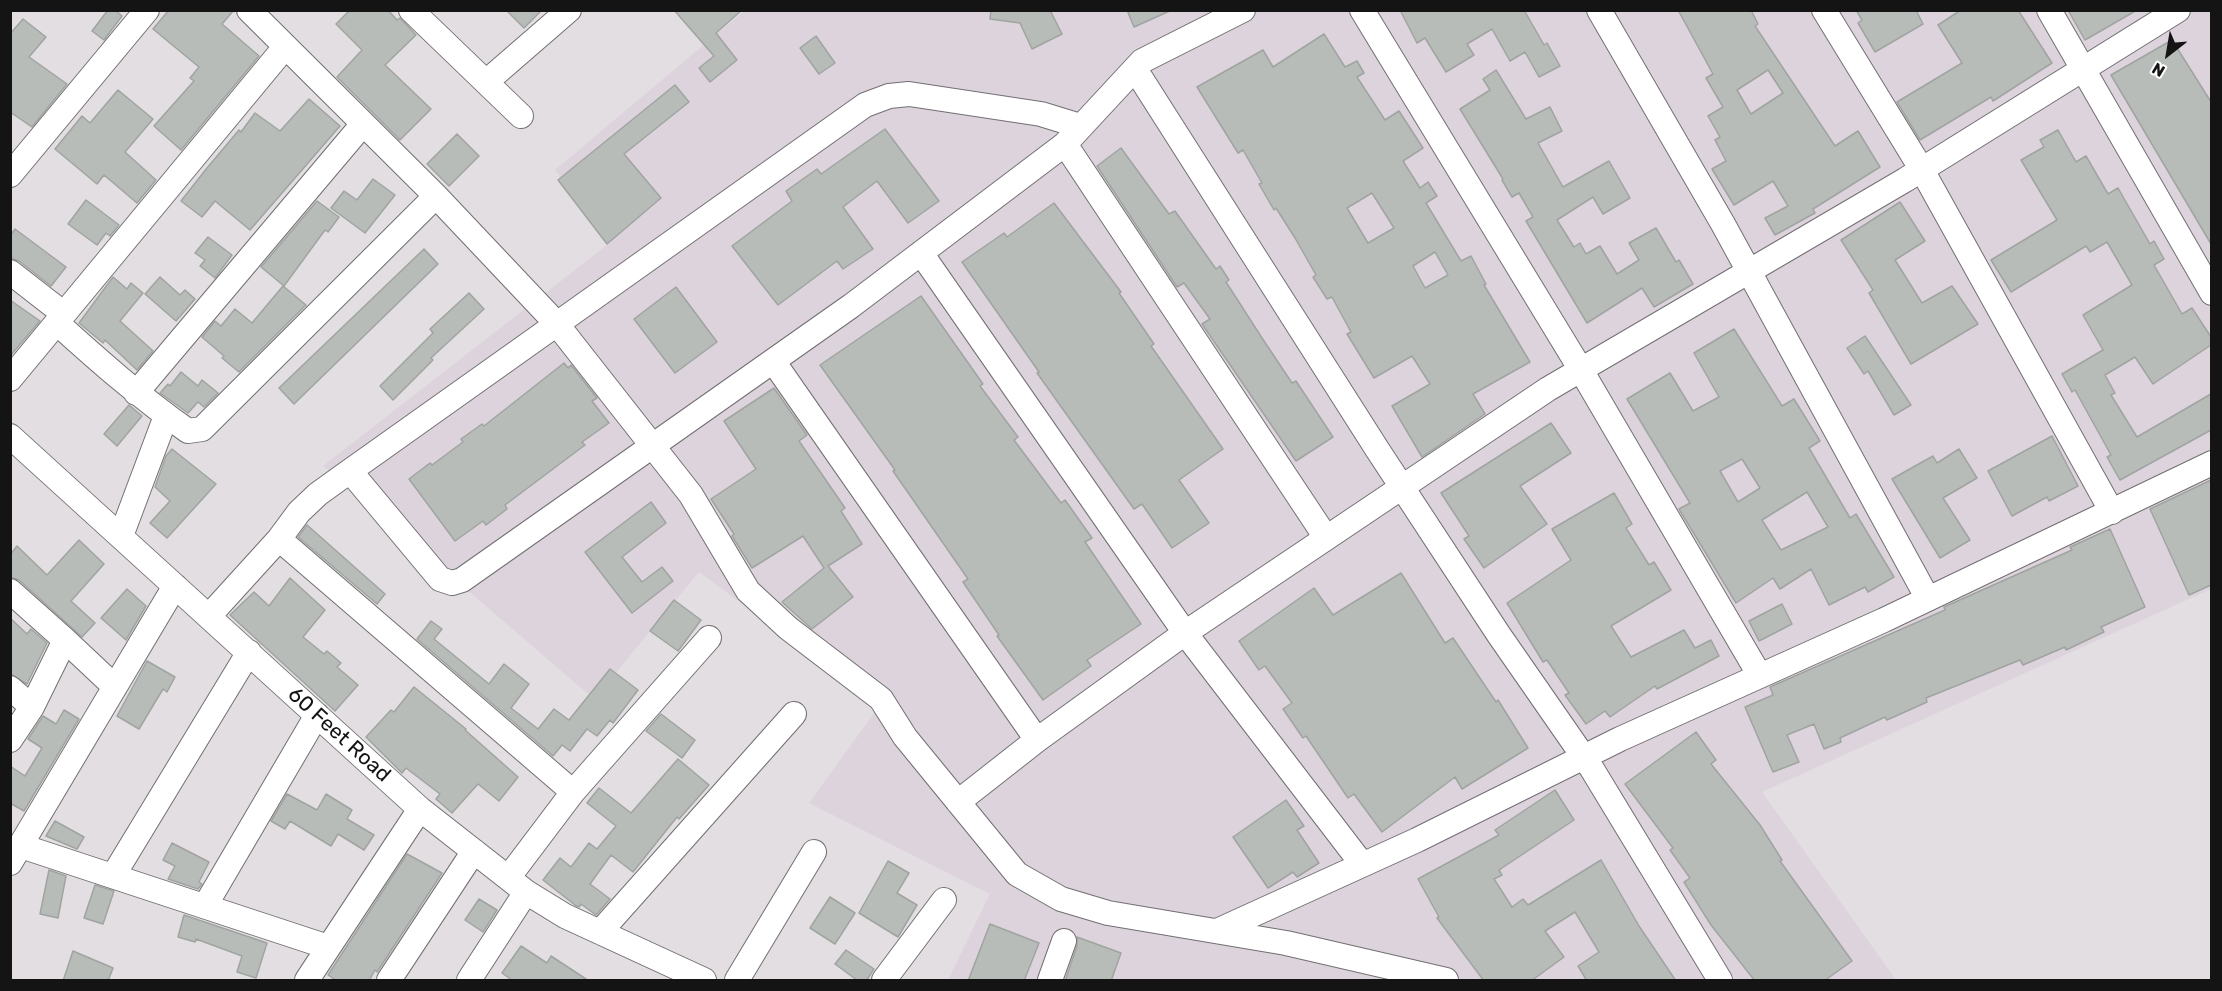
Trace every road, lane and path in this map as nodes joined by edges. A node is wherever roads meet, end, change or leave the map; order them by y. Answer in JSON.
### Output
{"nodes":[{"id":1,"x":147,"y":10,"type":"edge"},
{"id":2,"x":249,"y":10,"type":"edge"},
{"id":3,"x":569,"y":10,"type":"edge"},
{"id":4,"x":1244,"y":10,"type":"edge"},
{"id":5,"x":1362,"y":10,"type":"edge"},
{"id":6,"x":1599,"y":10,"type":"edge"},
{"id":7,"x":1824,"y":10,"type":"edge"},
{"id":8,"x":2049,"y":10,"type":"edge"},
{"id":9,"x":2178,"y":10,"type":"edge"},
{"id":10,"x":412,"y":11,"type":"edge"},
{"id":11,"x":285,"y":47,"type":"junction"},
{"id":12,"x":1135,"y":69,"type":"junction"},
{"id":13,"x":2083,"y":69,"type":"junction"},
{"id":14,"x":486,"y":82,"type":"junction"},
{"id":15,"x":521,"y":116,"type":"dead end"},
{"id":16,"x":363,"y":124,"type":"junction"},
{"id":17,"x":1072,"y":135,"type":"junction"},
{"id":18,"x":15,"y":159,"type":"edge"},
{"id":19,"x":1922,"y":170,"type":"junction"},
{"id":20,"x":436,"y":196,"type":"junction"},
{"id":21,"x":921,"y":253,"type":"junction"},
{"id":22,"x":10,"y":272,"type":"edge"},
{"id":23,"x":1749,"y":272,"type":"junction"},
{"id":24,"x":2211,"y":293,"type":"edge"},
{"id":25,"x":61,"y":319,"type":"junction"},
{"id":26,"x":556,"y":323,"type":"junction"},
{"id":27,"x":773,"y":361,"type":"junction"},
{"id":28,"x":1581,"y":370,"type":"junction"},
{"id":29,"x":10,"y":379,"type":"edge"},
{"id":30,"x":136,"y":393,"type":"junction"},
{"id":31,"x":166,"y":416,"type":"junction"},
{"id":32,"x":10,"y":436,"type":"edge"},
{"id":33,"x":654,"y":445,"type":"junction"},
{"id":34,"x":2211,"y":463,"type":"edge"},
{"id":35,"x":350,"y":471,"type":"junction"},
{"id":36,"x":1402,"y":487,"type":"junction"},
{"id":37,"x":2112,"y":512,"type":"junction"},
{"id":38,"x":121,"y":536,"type":"junction"},
{"id":39,"x":1325,"y":536,"type":"junction"},
{"id":40,"x":279,"y":539,"type":"junction"},
{"id":41,"x":176,"y":586,"type":"junction"},
{"id":42,"x":10,"y":591,"type":"edge"},
{"id":43,"x":1928,"y":599,"type":"junction"},
{"id":44,"x":209,"y":616,"type":"junction"},
{"id":45,"x":1185,"y":633,"type":"junction"},
{"id":46,"x":709,"y":638,"type":"dead end"},
{"id":47,"x":65,"y":640,"type":"junction"},
{"id":48,"x":249,"y":652,"type":"junction"},
{"id":49,"x":1760,"y":676,"type":"junction"},
{"id":50,"x":115,"y":687,"type":"junction"},
{"id":51,"x":10,"y":688,"type":"edge"},
{"id":52,"x":32,"y":707,"type":"junction"},
{"id":53,"x":794,"y":714,"type":"dead end"},
{"id":54,"x":317,"y":715,"type":"junction"},
{"id":55,"x":10,"y":740,"type":"edge"},
{"id":56,"x":1037,"y":740,"type":"junction"},
{"id":57,"x":1584,"y":757,"type":"junction"},
{"id":58,"x":573,"y":792,"type":"junction"},
{"id":59,"x":958,"y":802,"type":"junction"},
{"id":60,"x":420,"y":809,"type":"junction"},
{"id":61,"x":474,"y":851,"type":"junction"},
{"id":62,"x":814,"y":852,"type":"dead end"},
{"id":63,"x":16,"y":854,"type":"edge"},
{"id":64,"x":1362,"y":864,"type":"junction"},
{"id":65,"x":112,"y":876,"type":"junction"},
{"id":66,"x":517,"y":885,"type":"junction"},
{"id":67,"x":944,"y":900,"type":"dead end"},
{"id":68,"x":205,"y":906,"type":"junction"},
{"id":69,"x":1217,"y":931,"type":"junction"},
{"id":70,"x":600,"y":932,"type":"junction"},
{"id":71,"x":1064,"y":941,"type":"dead end"},
{"id":72,"x":328,"y":946,"type":"junction"},
{"id":73,"x":665,"y":973,"type":"edge"},
{"id":74,"x":477,"y":978,"type":"edge"},
{"id":75,"x":307,"y":981,"type":"edge"},
{"id":76,"x":389,"y":981,"type":"edge"},
{"id":77,"x":704,"y":981,"type":"edge"},
{"id":78,"x":737,"y":981,"type":"edge"},
{"id":79,"x":884,"y":981,"type":"edge"},
{"id":80,"x":1050,"y":981,"type":"edge"},
{"id":81,"x":1446,"y":981,"type":"edge"},
{"id":82,"x":1720,"y":981,"type":"edge"}],
"edges":[{"from":1,"to":18,"type":"street"},
{"from":2,"to":11,"type":"street"},
{"from":3,"to":14,"type":"street"},
{"from":4,"to":12,"type":"street"},
{"from":5,"to":28,"type":"street"},
{"from":6,"to":23,"type":"street"},
{"from":7,"to":19,"type":"street"},
{"from":8,"to":13,"type":"street"},
{"from":9,"to":13,"type":"street"},
{"from":10,"to":14,"type":"street"},
{"from":11,"to":16,"type":"street"},
{"from":11,"to":25,"type":"street"},
{"from":12,"to":17,"type":"street"},
{"from":12,"to":36,"type":"street"},
{"from":13,"to":19,"type":"street"},
{"from":13,"to":24,"type":"street"},
{"from":14,"to":15,"type":"street"},
{"from":16,"to":20,"type":"street"},
{"from":16,"to":30,"type":"street"},
{"from":17,"to":21,"type":"street"},
{"from":17,"to":26,"type":"street"},
{"from":17,"to":39,"type":"street"},
{"from":19,"to":23,"type":"street"},
{"from":19,"to":37,"type":"street"},
{"from":20,"to":26,"type":"street"},
{"from":20,"to":31,"type":"street"},
{"from":21,"to":27,"type":"street"},
{"from":21,"to":45,"type":"street"},
{"from":22,"to":25,"type":"street"},
{"from":23,"to":28,"type":"street"},
{"from":23,"to":43,"type":"street"},
{"from":25,"to":29,"type":"street"},
{"from":25,"to":30,"type":"street"},
{"from":26,"to":33,"type":"street"},
{"from":26,"to":35,"type":"street"},
{"from":27,"to":33,"type":"street"},
{"from":27,"to":56,"type":"street"},
{"from":28,"to":36,"type":"street"},
{"from":28,"to":49,"type":"street"},
{"from":30,"to":31,"type":"street"},
{"from":31,"to":38,"type":"street"},
{"from":32,"to":38,"type":"street","name":"60 Feet Road"},
{"from":33,"to":35,"type":"street"},
{"from":33,"to":59,"type":"street"},
{"from":34,"to":37,"type":"street"},
{"from":35,"to":40,"type":"street"},
{"from":36,"to":39,"type":"street"},
{"from":36,"to":57,"type":"street"},
{"from":37,"to":43,"type":"street"},
{"from":38,"to":41,"type":"street","name":"60 Feet Road"},
{"from":39,"to":45,"type":"street"},
{"from":40,"to":44,"type":"street"},
{"from":40,"to":58,"type":"street"},
{"from":41,"to":44,"type":"street","name":"60 Feet Road"},
{"from":41,"to":50,"type":"street"},
{"from":42,"to":47,"type":"street"},
{"from":43,"to":49,"type":"street"},
{"from":44,"to":48,"type":"street","name":"60 Feet Road"},
{"from":45,"to":56,"type":"street"},
{"from":45,"to":64,"type":"street"},
{"from":46,"to":58,"type":"street"},
{"from":47,"to":50,"type":"street"},
{"from":47,"to":52,"type":"street"},
{"from":48,"to":54,"type":"street","name":"60 Feet Road"},
{"from":48,"to":65,"type":"street"},
{"from":49,"to":57,"type":"street"},
{"from":50,"to":63,"type":"street"},
{"from":51,"to":52,"type":"street"},
{"from":52,"to":55,"type":"street"},
{"from":53,"to":70,"type":"street"},
{"from":54,"to":60,"type":"street","name":"60 Feet Road"},
{"from":54,"to":68,"type":"street"},
{"from":56,"to":59,"type":"street"},
{"from":57,"to":64,"type":"street"},
{"from":57,"to":82,"type":"street"},
{"from":58,"to":66,"type":"street"},
{"from":59,"to":69,"type":"street"},
{"from":60,"to":61,"type":"street","name":"60 Feet Road"},
{"from":60,"to":72,"type":"street"},
{"from":61,"to":66,"type":"street","name":"60 Feet Road"},
{"from":61,"to":76,"type":"street"},
{"from":62,"to":78,"type":"street"},
{"from":63,"to":65,"type":"street"},
{"from":64,"to":69,"type":"street"},
{"from":65,"to":68,"type":"street"},
{"from":66,"to":70,"type":"street","name":"60 Feet Road"},
{"from":66,"to":74,"type":"street"},
{"from":67,"to":79,"type":"street"},
{"from":68,"to":72,"type":"street"},
{"from":69,"to":81,"type":"street"},
{"from":70,"to":73,"type":"street","name":"60 Feet Road"},
{"from":71,"to":80,"type":"street"},
{"from":72,"to":75,"type":"street"},
{"from":73,"to":77,"type":"street","name":"60 Feet Road"}]}
